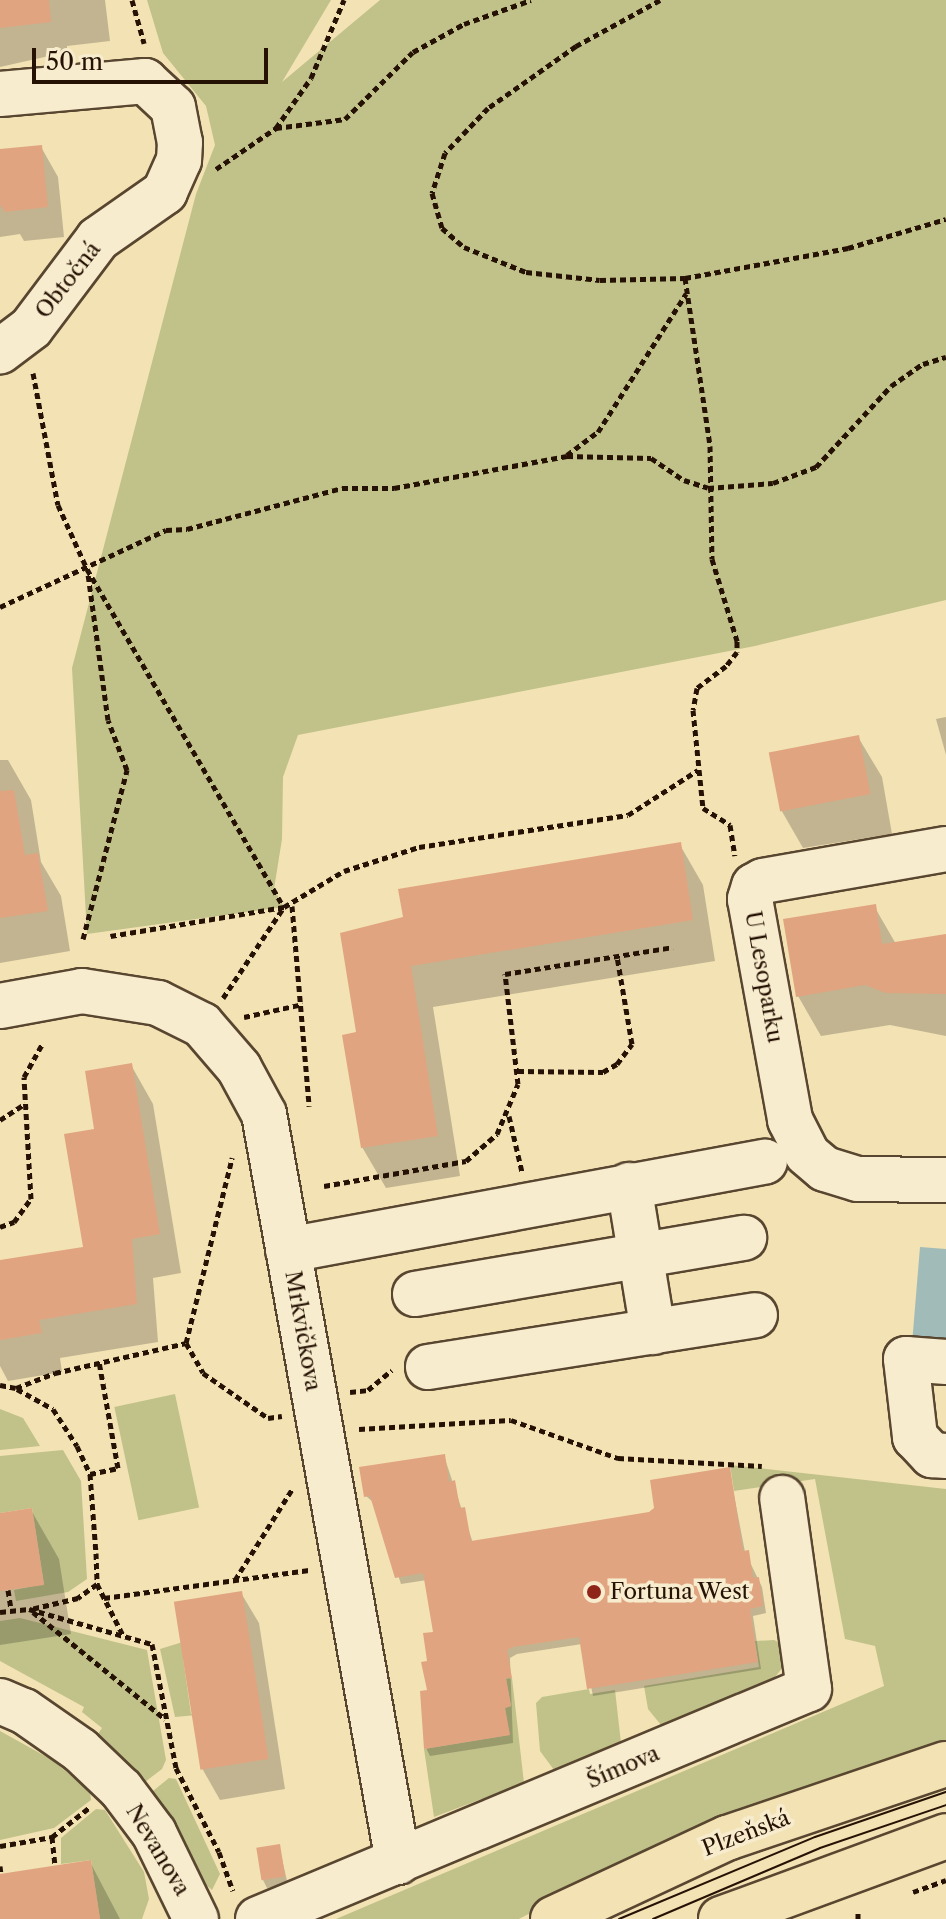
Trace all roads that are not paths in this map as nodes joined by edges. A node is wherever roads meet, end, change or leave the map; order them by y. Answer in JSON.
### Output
{"nodes":[{"id":1,"x":0,"y":94,"type":"edge"},
{"id":2,"x":15,"y":340,"type":"edge"},
{"id":3,"x":946,"y":849,"type":"edge"},
{"id":4,"x":0,"y":1006,"type":"edge"},
{"id":5,"x":765,"y":1162,"type":"dead end"},
{"id":6,"x":946,"y":1180,"type":"edge"},
{"id":7,"x":629,"y":1185,"type":"junction"},
{"id":8,"x":744,"y":1238,"type":"dead end"},
{"id":9,"x":288,"y":1250,"type":"junction"},
{"id":10,"x":640,"y":1255,"type":"junction"},
{"id":11,"x":415,"y":1294,"type":"dead end"},
{"id":12,"x":755,"y":1315,"type":"dead end"},
{"id":13,"x":653,"y":1332,"type":"junction"},
{"id":14,"x":946,"y":1362,"type":"edge"},
{"id":15,"x":413,"y":1368,"type":"road end"},
{"id":16,"x":946,"y":1456,"type":"edge"},
{"id":17,"x":778,"y":1482,"type":"road end"},
{"id":18,"x":0,"y":1701,"type":"edge"},
{"id":19,"x":946,"y":1764,"type":"edge"},
{"id":20,"x":944,"y":1841,"type":"edge"},
{"id":21,"x":398,"y":1862,"type":"junction"},
{"id":22,"x":246,"y":1905,"type":"edge"},
{"id":23,"x":196,"y":1919,"type":"edge"},
{"id":24,"x":553,"y":1919,"type":"edge"},
{"id":25,"x":721,"y":1919,"type":"edge"}],
"edges":[{"from":1,"to":2,"type":"street","name":"Obtočná"},
{"from":3,"to":6,"type":"street","name":"U Lesoparku"},
{"from":4,"to":9,"type":"street","name":"Mrkvičkova"},
{"from":5,"to":7,"type":"street"},
{"from":7,"to":9,"type":"street"},
{"from":7,"to":10,"type":"street"},
{"from":8,"to":10,"type":"street"},
{"from":9,"to":21,"type":"street","name":"Mrkvičkova"},
{"from":10,"to":11,"type":"street"},
{"from":10,"to":13,"type":"street"},
{"from":12,"to":13,"type":"street"},
{"from":13,"to":15,"type":"street"},
{"from":14,"to":16,"type":"street"},
{"from":17,"to":21,"type":"street","name":"Šímova"},
{"from":18,"to":23,"type":"street","name":"Nevanova"},
{"from":19,"to":24,"type":"main road","name":"Plzeňská"},
{"from":20,"to":25,"type":"main road"},
{"from":21,"to":22,"type":"street","name":"Šímova"}]}
